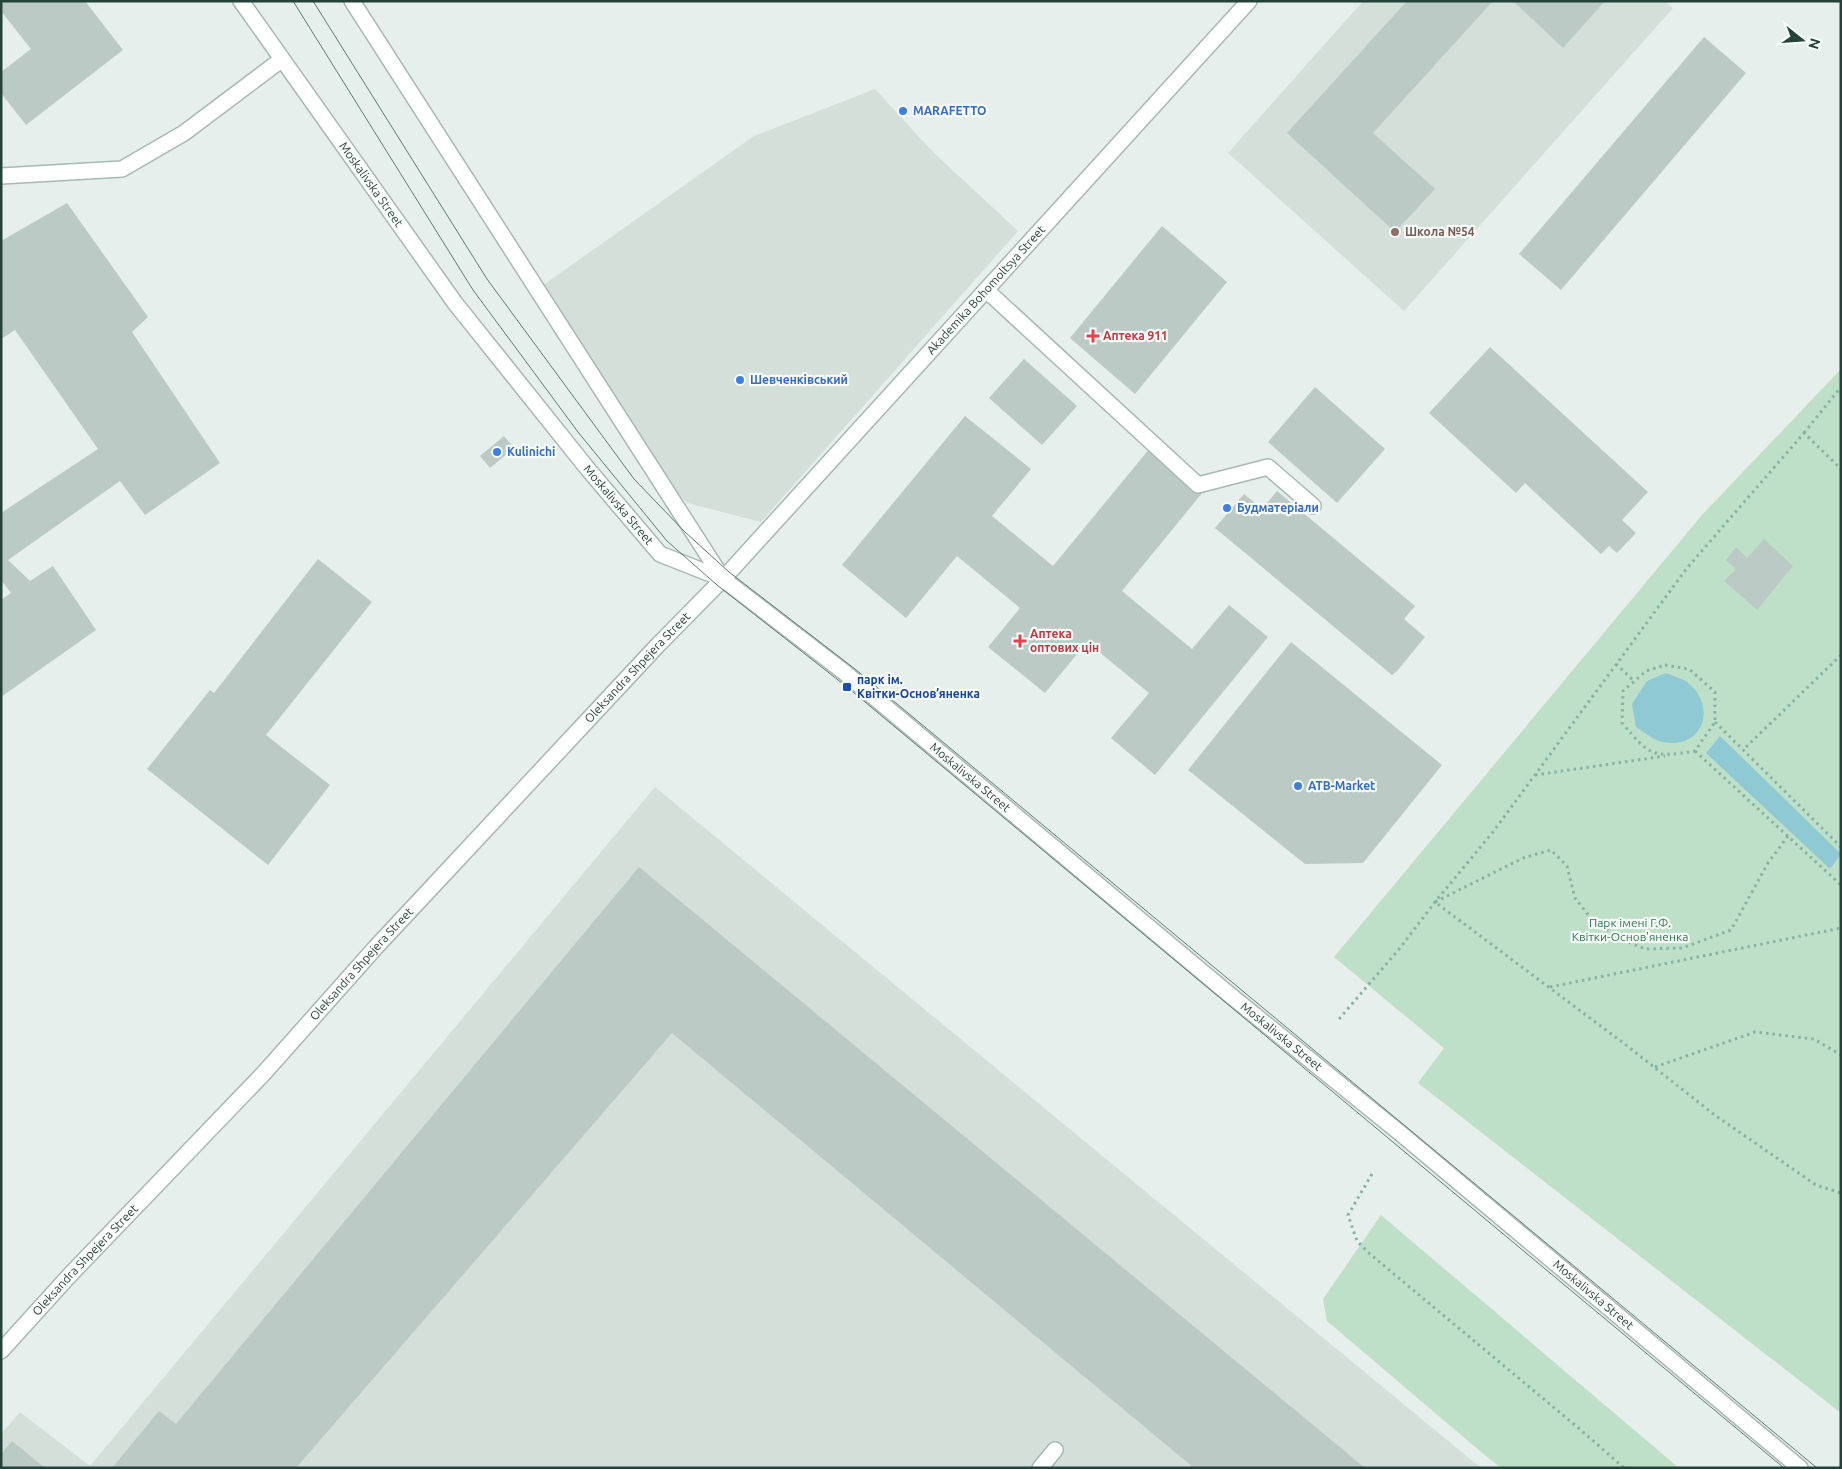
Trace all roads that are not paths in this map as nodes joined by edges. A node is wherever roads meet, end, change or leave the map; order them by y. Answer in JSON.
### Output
{"nodes":[{"id":1,"x":241,"y":1,"type":"edge"},
{"id":2,"x":352,"y":1,"type":"edge"},
{"id":3,"x":1249,"y":1,"type":"edge"},
{"id":4,"x":281,"y":60,"type":"junction"},
{"id":5,"x":1,"y":176,"type":"edge"},
{"id":6,"x":986,"y":290,"type":"junction"},
{"id":7,"x":1313,"y":506,"type":"dead end"},
{"id":8,"x":723,"y":579,"type":"junction"},
{"id":9,"x":1,"y":1350,"type":"edge"},
{"id":10,"x":1055,"y":1450,"type":"dead end"},
{"id":11,"x":1040,"y":1468,"type":"edge"},
{"id":12,"x":1800,"y":1468,"type":"edge"}],
"edges":[{"from":1,"to":4,"type":"street","name":"Moskalivska Street"},
{"from":2,"to":8,"type":"street"},
{"from":3,"to":6,"type":"street","name":"Akademika Bohomoltsya Street"},
{"from":4,"to":5,"type":"street"},
{"from":4,"to":8,"type":"street","name":"Moskalivska Street"},
{"from":6,"to":7,"type":"street"},
{"from":6,"to":8,"type":"street","name":"Akademika Bohomoltsya Street"},
{"from":8,"to":9,"type":"street","name":"Oleksandra Shpejera Street"},
{"from":8,"to":12,"type":"street","name":"Moskalivska Street"},
{"from":10,"to":11,"type":"street"}]}
